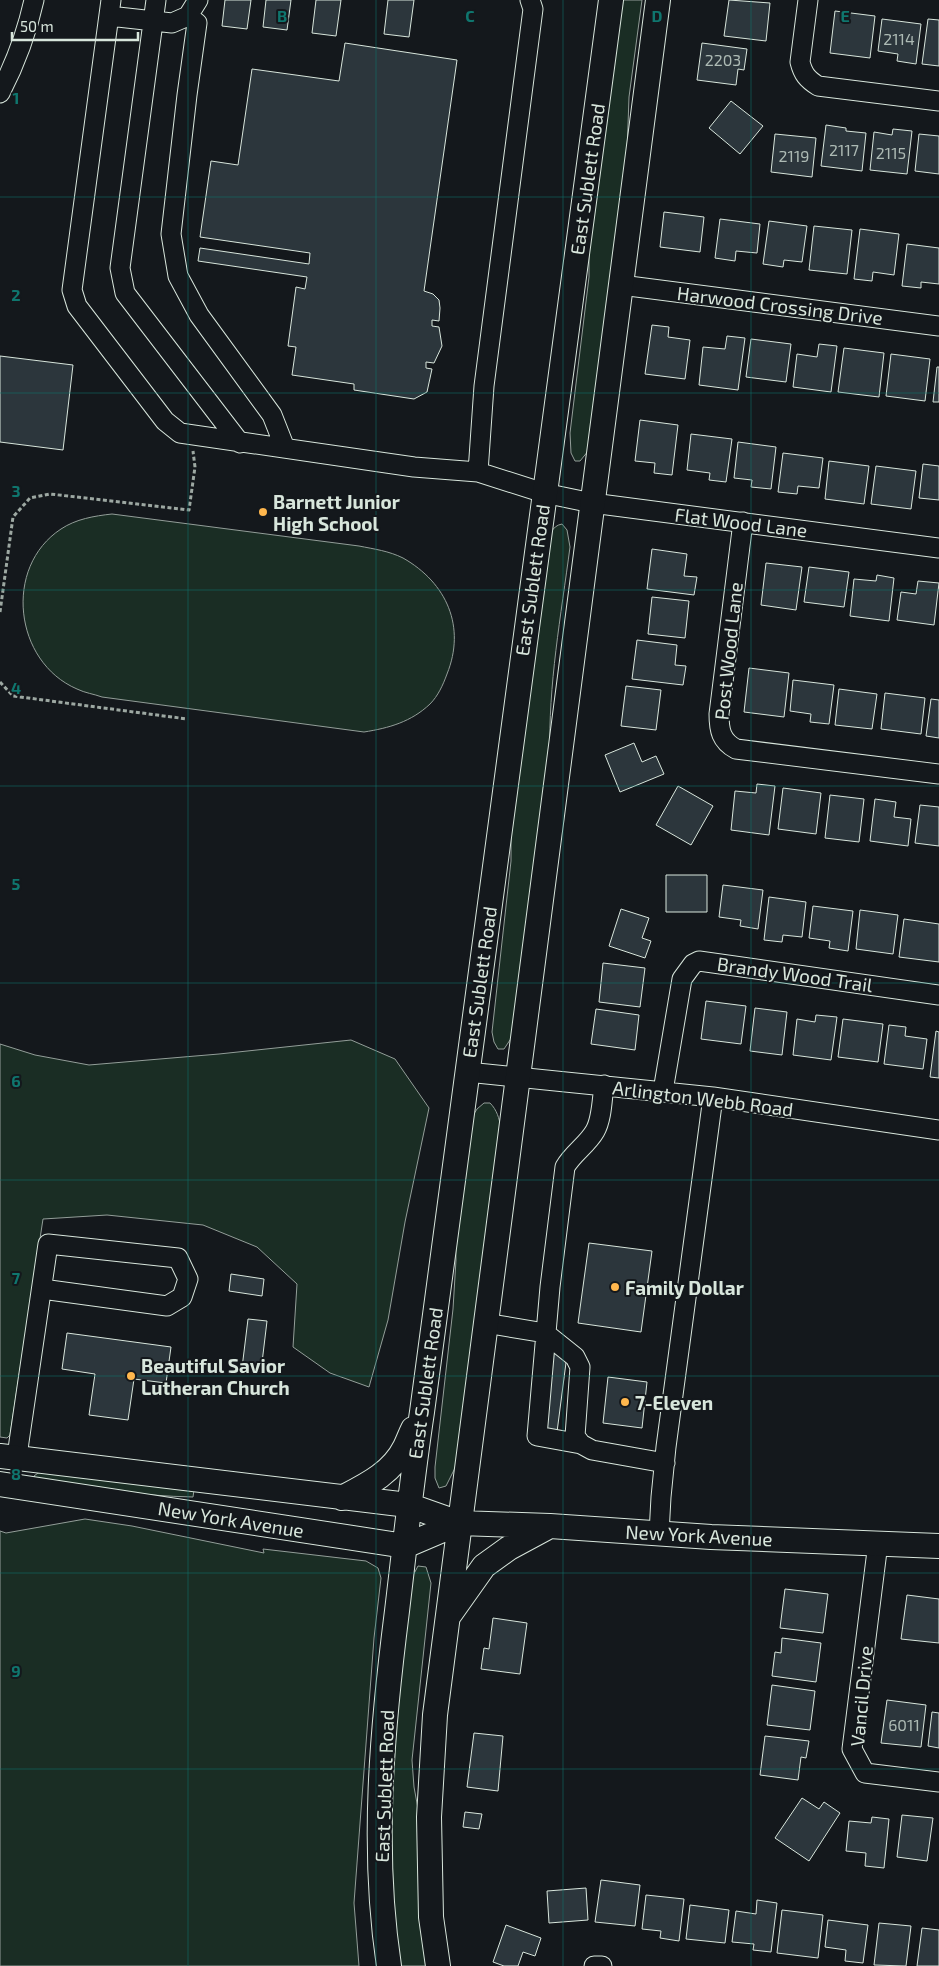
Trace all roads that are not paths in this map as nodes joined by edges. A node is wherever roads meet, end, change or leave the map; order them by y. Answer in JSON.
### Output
{"nodes":[{"id":1,"x":34,"y":0,"type":"edge"},
{"id":2,"x":156,"y":0,"type":"edge"},
{"id":3,"x":530,"y":0,"type":"edge"},
{"id":4,"x":611,"y":0,"type":"edge"},
{"id":5,"x":658,"y":0,"type":"edge"},
{"id":6,"x":808,"y":0,"type":"edge"},
{"id":7,"x":110,"y":8,"type":"edge"},
{"id":8,"x":193,"y":8,"type":"edge"},
{"id":9,"x":154,"y":20,"type":"junction"},
{"id":10,"x":0,"y":93,"type":"edge"},
{"id":11,"x":939,"y":101,"type":"edge"},
{"id":12,"x":621,"y":285,"type":"junction"},
{"id":13,"x":939,"y":326,"type":"edge"},
{"id":14,"x":240,"y":443,"type":"junction"},
{"id":15,"x":285,"y":448,"type":"junction"},
{"id":16,"x":478,"y":472,"type":"junction"},
{"id":17,"x":544,"y":493,"type":"junction"},
{"id":18,"x":592,"y":503,"type":"junction"},
{"id":19,"x":743,"y":522,"type":"junction"},
{"id":20,"x":939,"y":548,"type":"edge"},
{"id":21,"x":939,"y":774,"type":"edge"},
{"id":22,"x":939,"y":995,"type":"edge"},
{"id":23,"x":467,"y":1072,"type":"junction"},
{"id":24,"x":517,"y":1077,"type":"junction"},
{"id":25,"x":604,"y":1086,"type":"junction"},
{"id":26,"x":663,"y":1091,"type":"junction"},
{"id":27,"x":713,"y":1097,"type":"junction"},
{"id":28,"x":939,"y":1130,"type":"edge"},
{"id":29,"x":42,"y":1289,"type":"junction"},
{"id":30,"x":485,"y":1323,"type":"junction"},
{"id":31,"x":545,"y":1333,"type":"junction"},
{"id":32,"x":422,"y":1412,"type":"junction"},
{"id":33,"x":581,"y":1444,"type":"junction"},
{"id":34,"x":8,"y":1457,"type":"edge"},
{"id":35,"x":665,"y":1464,"type":"junction"},
{"id":36,"x":7,"y":1485,"type":"edge"},
{"id":37,"x":342,"y":1498,"type":"junction"},
{"id":38,"x":408,"y":1505,"type":"junction"},
{"id":39,"x":459,"y":1524,"type":"junction"},
{"id":40,"x":550,"y":1526,"type":"junction"},
{"id":41,"x":659,"y":1534,"type":"junction"},
{"id":42,"x":878,"y":1543,"type":"junction"},
{"id":43,"x":405,"y":1546,"type":"junction"},
{"id":44,"x":939,"y":1546,"type":"edge"},
{"id":45,"x":446,"y":1620,"type":"junction"},
{"id":46,"x":939,"y":1782,"type":"edge"},
{"id":47,"x":389,"y":1966,"type":"edge"},
{"id":48,"x":438,"y":1966,"type":"edge"},
{"id":49,"x":594,"y":1966,"type":"edge"},
{"id":50,"x":602,"y":1966,"type":"edge"}],
"edges":[{"from":1,"to":10,"type":"street"},
{"from":2,"to":9,"type":"street"},
{"from":3,"to":16,"type":"street"},
{"from":4,"to":17,"type":"main road","name":"East Sublett Road"},
{"from":5,"to":12,"type":"main road"},
{"from":6,"to":11,"type":"street"},
{"from":7,"to":9,"type":"street"},
{"from":7,"to":14,"type":"street","name":"Flat Wood Lane"},
{"from":8,"to":9,"type":"street"},
{"from":8,"to":15,"type":"street"},
{"from":9,"to":14,"type":"street"},
{"from":12,"to":13,"type":"street","name":"Harwood Crossing Drive"},
{"from":12,"to":18,"type":"main road"},
{"from":14,"to":15,"type":"street","name":"Flat Wood Lane"},
{"from":15,"to":16,"type":"street","name":"Flat Wood Lane"},
{"from":16,"to":17,"type":"street","name":"Flat Wood Lane"},
{"from":17,"to":18,"type":"street","name":"Flat Wood Lane"},
{"from":17,"to":23,"type":"main road","name":"East Sublett Road"},
{"from":18,"to":19,"type":"street","name":"Flat Wood Lane"},
{"from":18,"to":24,"type":"main road"},
{"from":19,"to":20,"type":"street","name":"Flat Wood Lane"},
{"from":19,"to":21,"type":"street","name":"Post Wood Lane"},
{"from":22,"to":26,"type":"street","name":"Brandy Wood Trail"},
{"from":23,"to":24,"type":"street","name":"Arlington Webb Road"},
{"from":23,"to":32,"type":"main road","name":"East Sublett Road"},
{"from":24,"to":25,"type":"street","name":"Arlington Webb Road"},
{"from":24,"to":30,"type":"main road"},
{"from":25,"to":26,"type":"street","name":"Arlington Webb Road"},
{"from":25,"to":31,"type":"street"},
{"from":26,"to":27,"type":"street","name":"Arlington Webb Road"},
{"from":27,"to":28,"type":"street","name":"Arlington Webb Road"},
{"from":27,"to":35,"type":"street"},
{"from":29,"to":29,"type":"street"},
{"from":29,"to":34,"type":"street"},
{"from":30,"to":31,"type":"street"},
{"from":30,"to":39,"type":"main road"},
{"from":31,"to":33,"type":"street"},
{"from":31,"to":33,"type":"street"},
{"from":32,"to":37,"type":"main road"},
{"from":32,"to":38,"type":"main road","name":"East Sublett Road"},
{"from":33,"to":35,"type":"street"},
{"from":34,"to":36,"type":"main road"},
{"from":34,"to":37,"type":"main road","name":"New York Avenue"},
{"from":35,"to":41,"type":"street"},
{"from":36,"to":43,"type":"main road","name":"New York Avenue"},
{"from":37,"to":38,"type":"main road","name":"New York Avenue"},
{"from":38,"to":39,"type":"main road","name":"New York Avenue"},
{"from":38,"to":43,"type":"main road","name":"East Sublett Road"},
{"from":39,"to":40,"type":"main road","name":"New York Avenue"},
{"from":39,"to":43,"type":"main road","name":"New York Avenue"},
{"from":39,"to":45,"type":"main road"},
{"from":40,"to":41,"type":"main road","name":"New York Avenue"},
{"from":40,"to":45,"type":"main road"},
{"from":41,"to":42,"type":"main road","name":"New York Avenue"},
{"from":42,"to":44,"type":"main road","name":"New York Avenue"},
{"from":42,"to":46,"type":"street","name":"Vancil Drive"},
{"from":43,"to":47,"type":"main road","name":"East Sublett Road"},
{"from":45,"to":48,"type":"main road"},
{"from":49,"to":50,"type":"street"}]}
